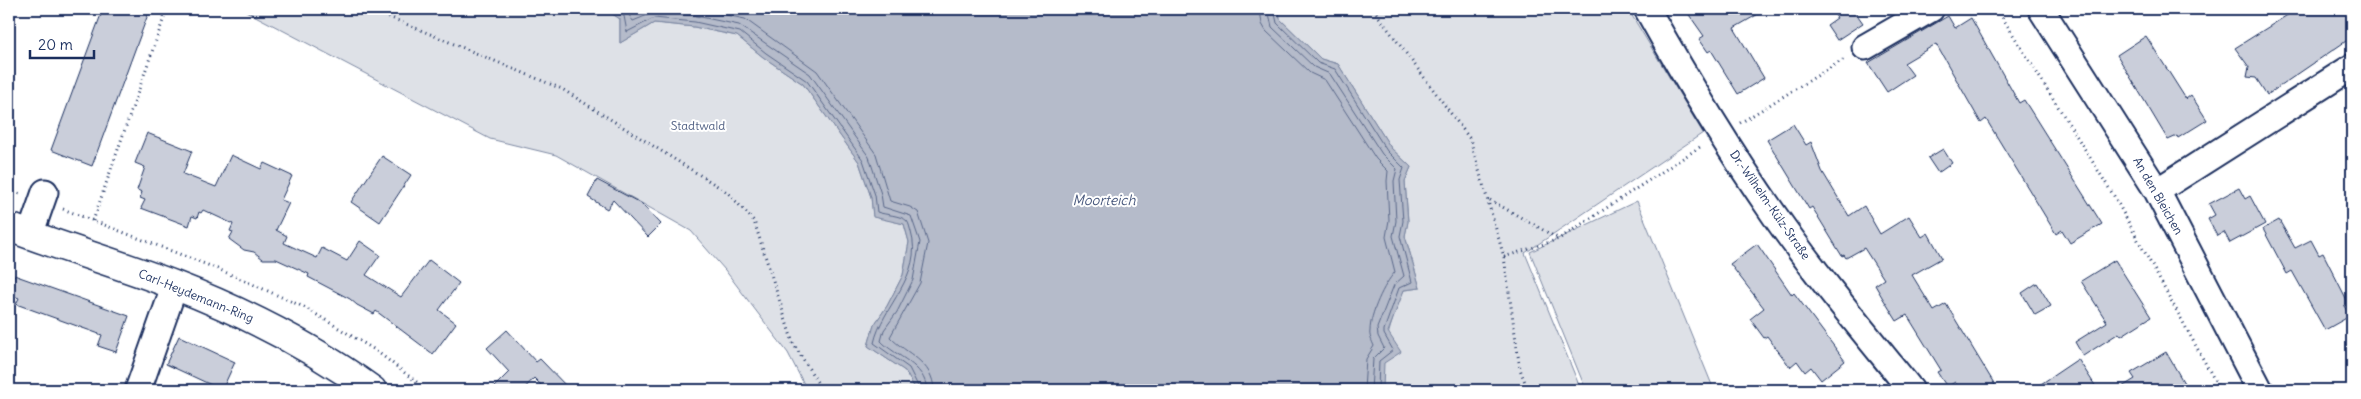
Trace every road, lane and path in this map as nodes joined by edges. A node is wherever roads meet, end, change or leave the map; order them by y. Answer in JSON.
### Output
{"nodes":[{"id":1,"x":167,"y":9,"type":"edge"},
{"id":2,"x":370,"y":9,"type":"edge"},
{"id":3,"x":1373,"y":9,"type":"edge"},
{"id":4,"x":1647,"y":9,"type":"edge"},
{"id":5,"x":1931,"y":9,"type":"edge"},
{"id":6,"x":1997,"y":9,"type":"edge"},
{"id":7,"x":2041,"y":9,"type":"edge"},
{"id":8,"x":1865,"y":47,"type":"joint"},
{"id":9,"x":2352,"y":67,"type":"edge"},
{"id":10,"x":1730,"y":128,"type":"junction"},
{"id":11,"x":2157,"y":191,"type":"junction"},
{"id":12,"x":45,"y":192,"type":"dead end"},
{"id":13,"x":1489,"y":200,"type":"junction"},
{"id":14,"x":93,"y":221,"type":"dead end"},
{"id":15,"x":20,"y":231,"type":"edge"},
{"id":16,"x":1559,"y":239,"type":"junction"},
{"id":17,"x":1504,"y":257,"type":"junction"},
{"id":18,"x":175,"y":285,"type":"junction"},
{"id":19,"x":138,"y":390,"type":"edge"},
{"id":20,"x":372,"y":390,"type":"edge"},
{"id":21,"x":822,"y":390,"type":"edge"},
{"id":22,"x":1528,"y":390,"type":"edge"},
{"id":23,"x":1911,"y":390,"type":"edge"},
{"id":24,"x":2220,"y":390,"type":"edge"},
{"id":25,"x":2260,"y":390,"type":"edge"}],
"edges":[{"from":1,"to":14,"type":"path"},
{"from":2,"to":21,"type":"path"},
{"from":3,"to":13,"type":"path"},
{"from":4,"to":10,"type":"street","name":"Dr.-Wilhelm-Külz-Straße"},
{"from":5,"to":8,"type":"street"},
{"from":6,"to":24,"type":"path"},
{"from":7,"to":11,"type":"street","name":"An den Bleichen"},
{"from":8,"to":10,"type":"path"},
{"from":9,"to":11,"type":"street"},
{"from":10,"to":16,"type":"path"},
{"from":10,"to":23,"type":"street","name":"Dr.-Wilhelm-Külz-Straße"},
{"from":11,"to":25,"type":"street","name":"An den Bleichen"},
{"from":12,"to":15,"type":"street"},
{"from":13,"to":16,"type":"path"},
{"from":13,"to":17,"type":"path"},
{"from":15,"to":18,"type":"main road","name":"Carl-Heydemann-Ring"},
{"from":16,"to":17,"type":"path"},
{"from":17,"to":22,"type":"path"},
{"from":18,"to":19,"type":"street"},
{"from":18,"to":20,"type":"main road","name":"Carl-Heydemann-Ring"}]}
